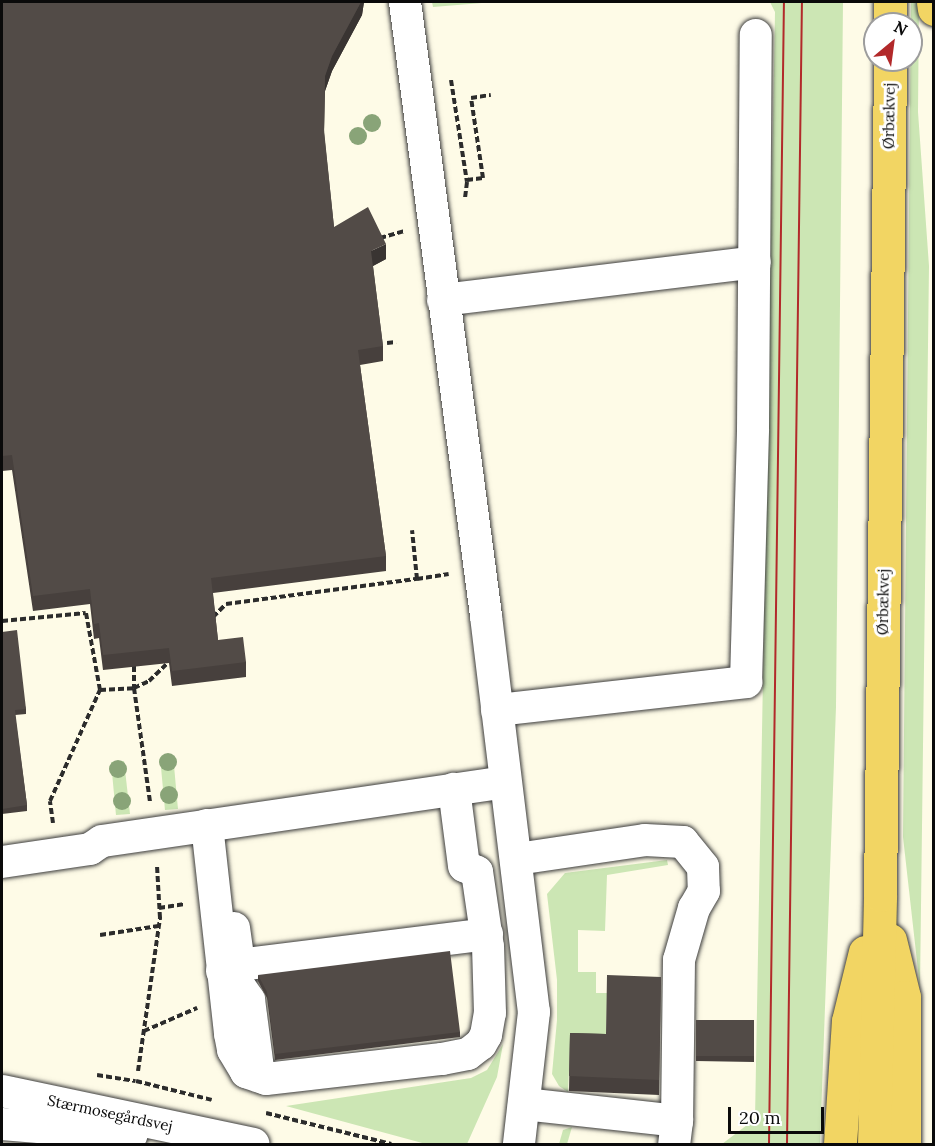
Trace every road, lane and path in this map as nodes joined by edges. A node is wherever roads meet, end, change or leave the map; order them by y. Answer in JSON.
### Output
{"nodes":[{"id":1,"x":405,"y":2,"type":"edge"},
{"id":2,"x":933,"y":2,"type":"edge"},
{"id":3,"x":933,"y":9,"type":"edge"},
{"id":4,"x":756,"y":35,"type":"dead end"},
{"id":5,"x":890,"y":72,"type":"edge"},
{"id":6,"x":452,"y":80,"type":"dead end"},
{"id":7,"x":491,"y":95,"type":"dead end"},
{"id":8,"x":467,"y":180,"type":"junction"},
{"id":9,"x":465,"y":203,"type":"dead end"},
{"id":10,"x":408,"y":229,"type":"dead end"},
{"id":11,"x":376,"y":239,"type":"edge"},
{"id":12,"x":755,"y":262,"type":"junction"},
{"id":13,"x":443,"y":300,"type":"junction"},
{"id":14,"x":396,"y":342,"type":"dead end"},
{"id":15,"x":387,"y":344,"type":"dead end"},
{"id":16,"x":412,"y":530,"type":"dead end"},
{"id":17,"x":210,"y":620,"type":"edge"},
{"id":18,"x":2,"y":621,"type":"edge"},
{"id":19,"x":172,"y":658,"type":"edge"},
{"id":20,"x":100,"y":690,"type":"junction"},
{"id":21,"x":497,"y":710,"type":"junction"},
{"id":22,"x":505,"y":782,"type":"junction"},
{"id":23,"x":454,"y":789,"type":"junction"},
{"id":24,"x":213,"y":824,"type":"junction"},
{"id":25,"x":58,"y":854,"type":"junction"},
{"id":26,"x":517,"y":859,"type":"junction"},
{"id":27,"x":2,"y":862,"type":"edge"},
{"id":28,"x":880,"y":895,"type":"junction"},
{"id":29,"x":158,"y":926,"type":"dead end"},
{"id":30,"x":100,"y":935,"type":"dead end"},
{"id":31,"x":487,"y":940,"type":"junction"},
{"id":32,"x":224,"y":984,"type":"junction"},
{"id":33,"x":144,"y":1031,"type":"dead end"},
{"id":34,"x":2,"y":1091,"type":"edge"},
{"id":35,"x":524,"y":1104,"type":"junction"},
{"id":36,"x":2,"y":1125,"type":"edge"},
{"id":37,"x":676,"y":1133,"type":"edge"},
{"id":38,"x":165,"y":1144,"type":"edge"},
{"id":39,"x":253,"y":1144,"type":"edge"},
{"id":40,"x":519,"y":1144,"type":"edge"},
{"id":41,"x":840,"y":1144,"type":"edge"},
{"id":42,"x":874,"y":1144,"type":"edge"},
{"id":43,"x":904,"y":1144,"type":"edge"}],
"edges":[{"from":1,"to":13,"type":"street"},
{"from":2,"to":3,"type":"main road"},
{"from":4,"to":12,"type":"street"},
{"from":5,"to":28,"type":"main road","name":"Ørbækvej"},
{"from":6,"to":8,"type":"path"},
{"from":7,"to":8,"type":"path"},
{"from":8,"to":9,"type":"path"},
{"from":10,"to":11,"type":"path"},
{"from":12,"to":13,"type":"street"},
{"from":12,"to":21,"type":"street"},
{"from":13,"to":21,"type":"street"},
{"from":14,"to":15,"type":"path"},
{"from":16,"to":17,"type":"path"},
{"from":18,"to":20,"type":"path"},
{"from":19,"to":20,"type":"path"},
{"from":20,"to":25,"type":"path"},
{"from":21,"to":22,"type":"street"},
{"from":22,"to":23,"type":"street"},
{"from":22,"to":26,"type":"street"},
{"from":23,"to":24,"type":"street"},
{"from":23,"to":31,"type":"street"},
{"from":24,"to":25,"type":"street"},
{"from":24,"to":31,"type":"street"},
{"from":24,"to":32,"type":"street"},
{"from":25,"to":27,"type":"street"},
{"from":26,"to":35,"type":"street"},
{"from":26,"to":37,"type":"street"},
{"from":28,"to":41,"type":"main road"},
{"from":28,"to":42,"type":"main road","name":"Ørbækvej"},
{"from":28,"to":43,"type":"main road"},
{"from":29,"to":30,"type":"path"},
{"from":31,"to":32,"type":"street"},
{"from":32,"to":33,"type":"path"},
{"from":34,"to":39,"type":"street","name":"Stærmosegårdsvej"},
{"from":35,"to":37,"type":"street"},
{"from":35,"to":40,"type":"street"},
{"from":36,"to":38,"type":"street","name":"Stærmosegårdsvej"}]}
